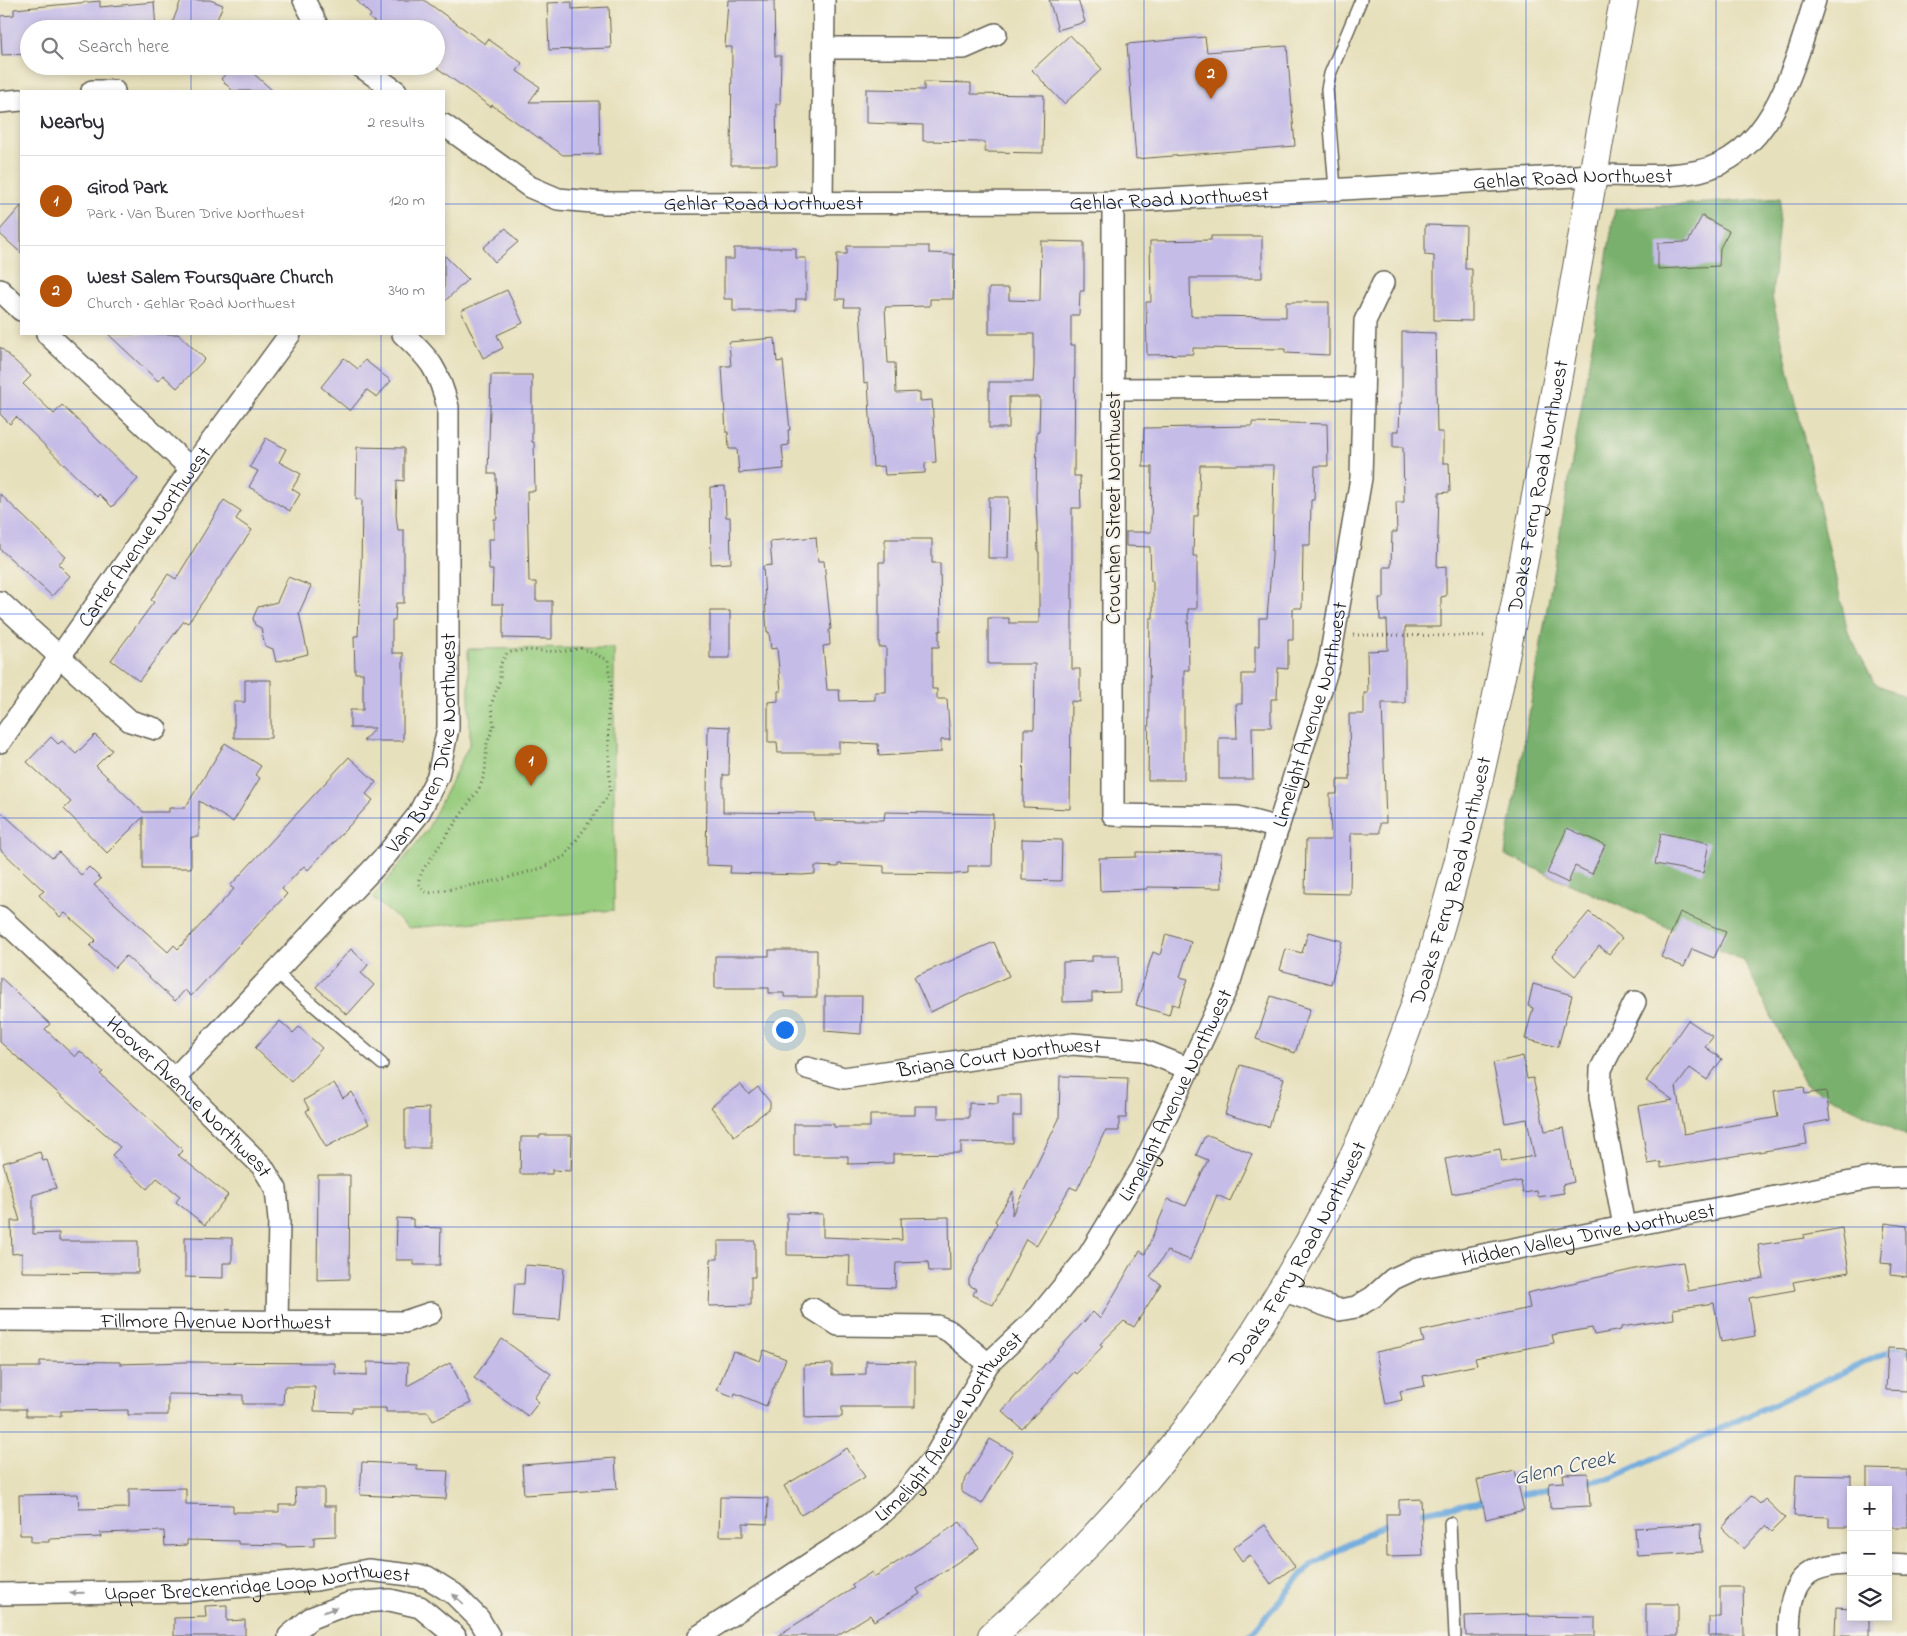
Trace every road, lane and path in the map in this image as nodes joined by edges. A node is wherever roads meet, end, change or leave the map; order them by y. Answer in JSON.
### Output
{"nodes":[{"id":1,"x":304,"y":0,"type":"edge"},
{"id":2,"x":824,"y":0,"type":"edge"},
{"id":3,"x":1361,"y":0,"type":"edge"},
{"id":4,"x":1624,"y":0,"type":"edge"},
{"id":5,"x":1815,"y":0,"type":"edge"},
{"id":6,"x":314,"y":20,"type":"edge"},
{"id":7,"x":996,"y":34,"type":"dead end"},
{"id":8,"x":824,"y":48,"type":"junction"},
{"id":9,"x":373,"y":75,"type":"edge"},
{"id":10,"x":395,"y":90,"type":"edge"},
{"id":11,"x":20,"y":100,"type":"edge"},
{"id":12,"x":0,"y":102,"type":"edge"},
{"id":13,"x":445,"y":126,"type":"edge"},
{"id":14,"x":1593,"y":175,"type":"junction"},
{"id":15,"x":1335,"y":189,"type":"junction"},
{"id":16,"x":1113,"y":202,"type":"junction"},
{"id":17,"x":822,"y":204,"type":"junction"},
{"id":18,"x":1383,"y":283,"type":"dead end"},
{"id":19,"x":0,"y":290,"type":"edge"},
{"id":20,"x":20,"y":309,"type":"edge"},
{"id":21,"x":48,"y":335,"type":"edge"},
{"id":22,"x":289,"y":335,"type":"edge"},
{"id":23,"x":404,"y":335,"type":"edge"},
{"id":24,"x":1363,"y":388,"type":"junction"},
{"id":25,"x":1113,"y":389,"type":"junction"},
{"id":26,"x":191,"y":469,"type":"junction"},
{"id":27,"x":0,"y":602,"type":"edge"},
{"id":28,"x":1335,"y":635,"type":"junction"},
{"id":29,"x":1509,"y":637,"type":"junction"},
{"id":30,"x":60,"y":658,"type":"junction"},
{"id":31,"x":156,"y":728,"type":"dead end"},
{"id":32,"x":0,"y":742,"type":"edge"},
{"id":33,"x":1278,"y":828,"type":"junction"},
{"id":34,"x":428,"y":893,"type":"joint"},
{"id":35,"x":0,"y":917,"type":"edge"},
{"id":36,"x":275,"y":972,"type":"junction"},
{"id":37,"x":1635,"y":1002,"type":"dead end"},
{"id":38,"x":382,"y":1064,"type":"dead end"},
{"id":39,"x":807,"y":1068,"type":"dead end"},
{"id":40,"x":1190,"y":1069,"type":"junction"},
{"id":41,"x":174,"y":1079,"type":"junction"},
{"id":42,"x":1907,"y":1177,"type":"edge"},
{"id":43,"x":1624,"y":1226,"type":"junction"},
{"id":44,"x":1282,"y":1290,"type":"junction"},
{"id":45,"x":813,"y":1309,"type":"dead end"},
{"id":46,"x":431,"y":1313,"type":"dead end"},
{"id":47,"x":0,"y":1320,"type":"edge"},
{"id":48,"x":277,"y":1322,"type":"junction"},
{"id":49,"x":988,"y":1364,"type":"junction"},
{"id":50,"x":1450,"y":1522,"type":"dead end"},
{"id":51,"x":1847,"y":1564,"type":"edge"},
{"id":52,"x":1892,"y":1564,"type":"edge"},
{"id":53,"x":1907,"y":1564,"type":"edge"},
{"id":54,"x":0,"y":1594,"type":"edge"},
{"id":55,"x":290,"y":1636,"type":"edge"},
{"id":56,"x":455,"y":1636,"type":"edge"},
{"id":57,"x":489,"y":1636,"type":"edge"},
{"id":58,"x":699,"y":1636,"type":"edge"},
{"id":59,"x":992,"y":1636,"type":"edge"},
{"id":60,"x":1455,"y":1636,"type":"edge"},
{"id":61,"x":1789,"y":1636,"type":"edge"}],
"edges":[{"from":1,"to":6,"type":"street"},
{"from":2,"to":8,"type":"street"},
{"from":3,"to":15,"type":"lane"},
{"from":4,"to":14,"type":"main road","name":"Doaks Ferry Road Northwest"},
{"from":5,"to":14,"type":"street","name":"Gehlar Road Northwest"},
{"from":7,"to":8,"type":"street"},
{"from":8,"to":17,"type":"street"},
{"from":9,"to":10,"type":"street"},
{"from":11,"to":12,"type":"street"},
{"from":13,"to":17,"type":"street","name":"Gehlar Road Northwest"},
{"from":14,"to":15,"type":"street","name":"Gehlar Road Northwest"},
{"from":14,"to":29,"type":"main road","name":"Doaks Ferry Road Northwest"},
{"from":15,"to":16,"type":"street","name":"Gehlar Road Northwest"},
{"from":16,"to":17,"type":"street","name":"Gehlar Road Northwest"},
{"from":16,"to":25,"type":"street","name":"Crouchen Street Northwest"},
{"from":18,"to":24,"type":"street","name":"Limelight Avenue Northwest"},
{"from":19,"to":20,"type":"street"},
{"from":21,"to":26,"type":"street"},
{"from":22,"to":26,"type":"street","name":"Carter Avenue Northwest"},
{"from":23,"to":36,"type":"street","name":"Van Buren Drive Northwest"},
{"from":24,"to":25,"type":"street"},
{"from":24,"to":28,"type":"street","name":"Limelight Avenue Northwest"},
{"from":25,"to":33,"type":"street","name":"Crouchen Street Northwest"},
{"from":26,"to":30,"type":"street","name":"Carter Avenue Northwest"},
{"from":27,"to":30,"type":"street"},
{"from":28,"to":29,"type":"path"},
{"from":28,"to":33,"type":"street","name":"Limelight Avenue Northwest"},
{"from":29,"to":44,"type":"main road","name":"Doaks Ferry Road Northwest"},
{"from":30,"to":31,"type":"street"},
{"from":30,"to":32,"type":"street","name":"Carter Avenue Northwest"},
{"from":33,"to":40,"type":"street","name":"Limelight Avenue Northwest"},
{"from":34,"to":34,"type":"path"},
{"from":35,"to":41,"type":"street","name":"Hoover Avenue Northwest"},
{"from":36,"to":38,"type":"lane"},
{"from":36,"to":41,"type":"street","name":"Van Buren Drive Northwest"},
{"from":37,"to":43,"type":"street"},
{"from":39,"to":40,"type":"street","name":"Briana Court Northwest"},
{"from":40,"to":49,"type":"street","name":"Limelight Avenue Northwest"},
{"from":41,"to":48,"type":"street","name":"Hoover Avenue Northwest"},
{"from":42,"to":43,"type":"street","name":"Hidden Valley Drive Northwest"},
{"from":43,"to":44,"type":"street","name":"Hidden Valley Drive Northwest"},
{"from":44,"to":59,"type":"main road","name":"Doaks Ferry Road Northwest"},
{"from":45,"to":49,"type":"street"},
{"from":46,"to":48,"type":"street","name":"Fillmore Avenue Northwest"},
{"from":47,"to":48,"type":"street","name":"Fillmore Avenue Northwest"},
{"from":49,"to":58,"type":"street","name":"Limelight Avenue Northwest"},
{"from":50,"to":60,"type":"lane"},
{"from":51,"to":61,"type":"street"},
{"from":52,"to":53,"type":"street"},
{"from":57,"to":54,"type":"street","name":"Upper Breckenridge Loop Northwest","one_way":true},
{"from":55,"to":56,"type":"street","one_way":true}]}
